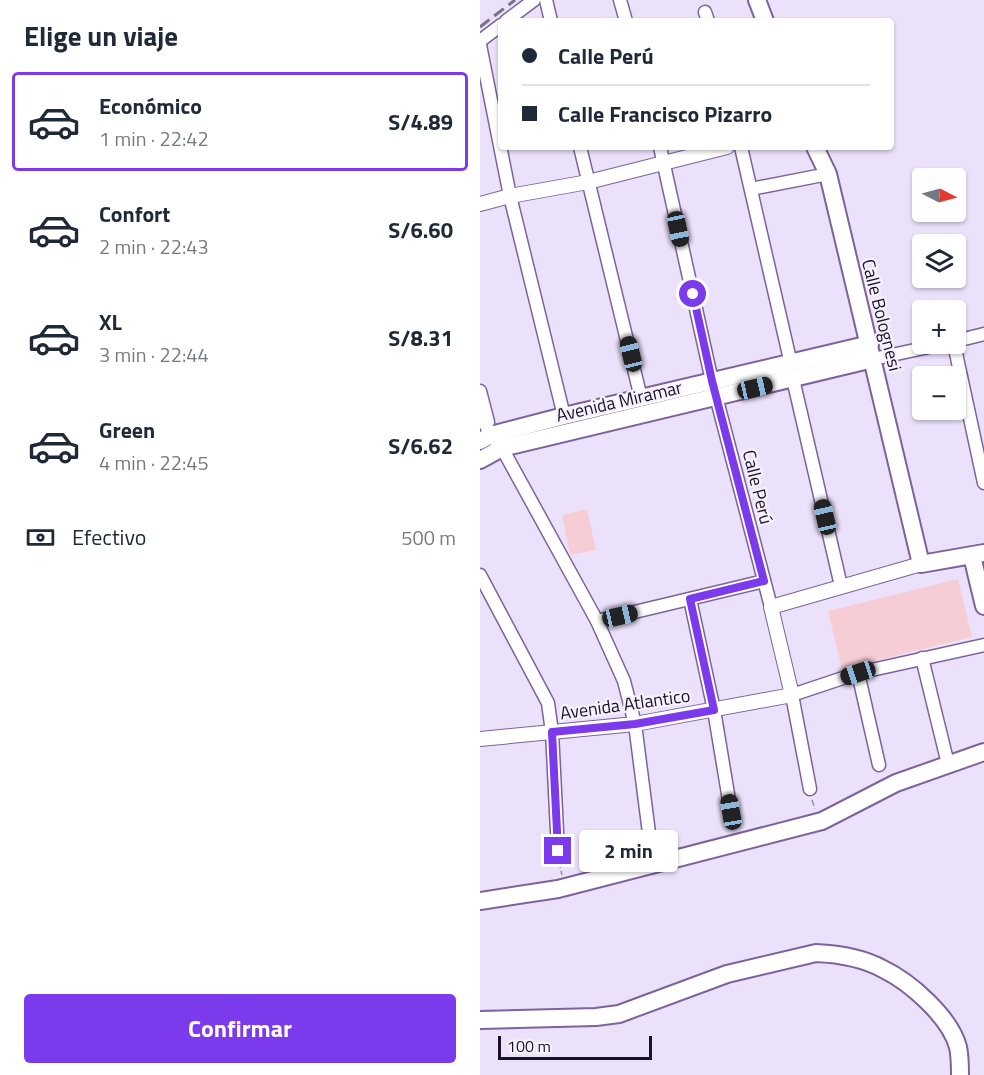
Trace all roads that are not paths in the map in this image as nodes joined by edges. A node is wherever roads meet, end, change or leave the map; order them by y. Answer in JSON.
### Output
{"nodes":[{"id":1,"x":534,"y":0,"type":"edge"},
{"id":2,"x":546,"y":0,"type":"edge"},
{"id":3,"x":620,"y":0,"type":"edge"},
{"id":4,"x":757,"y":0,"type":"edge"},
{"id":5,"x":510,"y":18,"type":"edge"},
{"id":6,"x":550,"y":18,"type":"edge"},
{"id":7,"x":625,"y":18,"type":"edge"},
{"id":8,"x":764,"y":18,"type":"edge"},
{"id":9,"x":498,"y":28,"type":"edge"},
{"id":10,"x":480,"y":43,"type":"edge"},
{"id":11,"x":498,"y":135,"type":"edge"},
{"id":12,"x":501,"y":150,"type":"edge"},
{"id":13,"x":581,"y":150,"type":"edge"},
{"id":14,"x":661,"y":150,"type":"edge"},
{"id":15,"x":716,"y":150,"type":"edge"},
{"id":16,"x":742,"y":150,"type":"edge"},
{"id":17,"x":816,"y":150,"type":"edge"},
{"id":18,"x":664,"y":164,"type":"junction"},
{"id":19,"x":828,"y":174,"type":"junction"},
{"id":20,"x":588,"y":182,"type":"junction"},
{"id":21,"x":751,"y":189,"type":"junction"},
{"id":22,"x":510,"y":196,"type":"junction"},
{"id":23,"x":480,"y":204,"type":"edge"},
{"id":24,"x":984,"y":334,"type":"edge"},
{"id":25,"x":966,"y":339,"type":"edge"},
{"id":26,"x":912,"y":347,"type":"edge"},
{"id":27,"x":872,"y":352,"type":"junction"},
{"id":28,"x":957,"y":354,"type":"edge"},
{"id":29,"x":792,"y":372,"type":"junction"},
{"id":30,"x":712,"y":381,"type":"junction"},
{"id":31,"x":480,"y":391,"type":"edge"},
{"id":32,"x":717,"y":397,"type":"junction"},
{"id":33,"x":641,"y":398,"type":"junction"},
{"id":34,"x":480,"y":415,"type":"edge"},
{"id":35,"x":564,"y":416,"type":"junction"},
{"id":36,"x":486,"y":438,"type":"edge"},
{"id":37,"x":502,"y":448,"type":"junction"},
{"id":38,"x":480,"y":460,"type":"edge"},
{"id":39,"x":984,"y":483,"type":"edge"},
{"id":40,"x":978,"y":555,"type":"edge"},
{"id":41,"x":921,"y":564,"type":"junction"},
{"id":42,"x":480,"y":575,"type":"edge"},
{"id":43,"x":764,"y":581,"type":"junction"},
{"id":44,"x":841,"y":586,"type":"junction"},
{"id":45,"x":690,"y":599,"type":"junction"},
{"id":46,"x":984,"y":606,"type":"edge"},
{"id":47,"x":771,"y":607,"type":"junction"},
{"id":48,"x":597,"y":621,"type":"junction"},
{"id":49,"x":984,"y":645,"type":"edge"},
{"id":50,"x":922,"y":658,"type":"junction"},
{"id":51,"x":858,"y":673,"type":"junction"},
{"id":52,"x":792,"y":695,"type":"junction"},
{"id":53,"x":714,"y":710,"type":"junction"},
{"id":54,"x":635,"y":724,"type":"junction"},
{"id":55,"x":552,"y":732,"type":"junction"},
{"id":56,"x":480,"y":739,"type":"edge"},
{"id":57,"x":984,"y":752,"type":"edge"},
{"id":58,"x":948,"y":764,"type":"junction"},
{"id":59,"x":879,"y":765,"type":"dead end"},
{"id":60,"x":810,"y":789,"type":"road end"},
{"id":61,"x":731,"y":812,"type":"dead end"},
{"id":62,"x":649,"y":833,"type":"dead end"},
{"id":63,"x":558,"y":851,"type":"road end"},
{"id":64,"x":480,"y":902,"type":"edge"},
{"id":65,"x":480,"y":1020,"type":"edge"},
{"id":66,"x":960,"y":1075,"type":"edge"}],
"edges":[{"from":1,"to":5,"type":"street"},
{"from":2,"to":6,"type":"street"},
{"from":3,"to":7,"type":"street"},
{"from":4,"to":8,"type":"main road"},
{"from":9,"to":10,"type":"street"},
{"from":10,"to":11,"type":"street"},
{"from":12,"to":22,"type":"street"},
{"from":13,"to":20,"type":"street"},
{"from":14,"to":18,"type":"street","name":"Calle Perú"},
{"from":15,"to":18,"type":"street"},
{"from":16,"to":21,"type":"street"},
{"from":17,"to":19,"type":"main road","name":"Calle Bolognesi"},
{"from":18,"to":20,"type":"street"},
{"from":18,"to":30,"type":"street","name":"Calle Perú"},
{"from":19,"to":21,"type":"street"},
{"from":19,"to":27,"type":"main road","name":"Calle Bolognesi"},
{"from":20,"to":22,"type":"street"},
{"from":20,"to":33,"type":"street"},
{"from":21,"to":29,"type":"street"},
{"from":22,"to":23,"type":"street"},
{"from":22,"to":35,"type":"street"},
{"from":24,"to":25,"type":"street"},
{"from":26,"to":27,"type":"street"},
{"from":27,"to":29,"type":"main road","name":"Avenida Miramar"},
{"from":27,"to":41,"type":"main road","name":"Calle Bolognesi"},
{"from":28,"to":39,"type":"street"},
{"from":29,"to":30,"type":"main road","name":"Avenida Miramar"},
{"from":29,"to":32,"type":"main road","name":"Avenida Miramar"},
{"from":29,"to":44,"type":"street"},
{"from":30,"to":32,"type":"street","name":"Calle Perú"},
{"from":30,"to":33,"type":"main road","name":"Avenida Miramar"},
{"from":31,"to":36,"type":"street"},
{"from":32,"to":37,"type":"main road","name":"Avenida Miramar"},
{"from":32,"to":43,"type":"street","name":"Calle Perú"},
{"from":33,"to":35,"type":"main road","name":"Avenida Miramar"},
{"from":34,"to":36,"type":"street"},
{"from":35,"to":36,"type":"main road","name":"Avenida Miramar"},
{"from":36,"to":37,"type":"street"},
{"from":37,"to":38,"type":"main road","name":"Avenida Miramar"},
{"from":37,"to":48,"type":"street"},
{"from":40,"to":41,"type":"main road"},
{"from":40,"to":46,"type":"main road"},
{"from":41,"to":44,"type":"street"},
{"from":42,"to":55,"type":"street"},
{"from":43,"to":45,"type":"street"},
{"from":43,"to":47,"type":"street","name":"Calle Perú"},
{"from":44,"to":47,"type":"street"},
{"from":45,"to":48,"type":"street"},
{"from":45,"to":53,"type":"street"},
{"from":47,"to":52,"type":"street","name":"Calle Perú"},
{"from":48,"to":54,"type":"street"},
{"from":49,"to":50,"type":"street","name":"Avenida Atlantico"},
{"from":50,"to":51,"type":"street","name":"Avenida Atlantico"},
{"from":50,"to":58,"type":"street"},
{"from":51,"to":52,"type":"street","name":"Avenida Atlantico"},
{"from":51,"to":59,"type":"street"},
{"from":52,"to":53,"type":"street","name":"Avenida Atlantico"},
{"from":52,"to":60,"type":"street","name":"Calle Perú"},
{"from":53,"to":54,"type":"street","name":"Avenida Atlantico"},
{"from":53,"to":61,"type":"street"},
{"from":54,"to":55,"type":"street","name":"Avenida Atlantico"},
{"from":54,"to":62,"type":"street"},
{"from":55,"to":56,"type":"street","name":"Avenida Atlantico"},
{"from":55,"to":63,"type":"street"},
{"from":57,"to":58,"type":"main road"},
{"from":58,"to":64,"type":"main road"},
{"from":65,"to":66,"type":"main road"}]}
